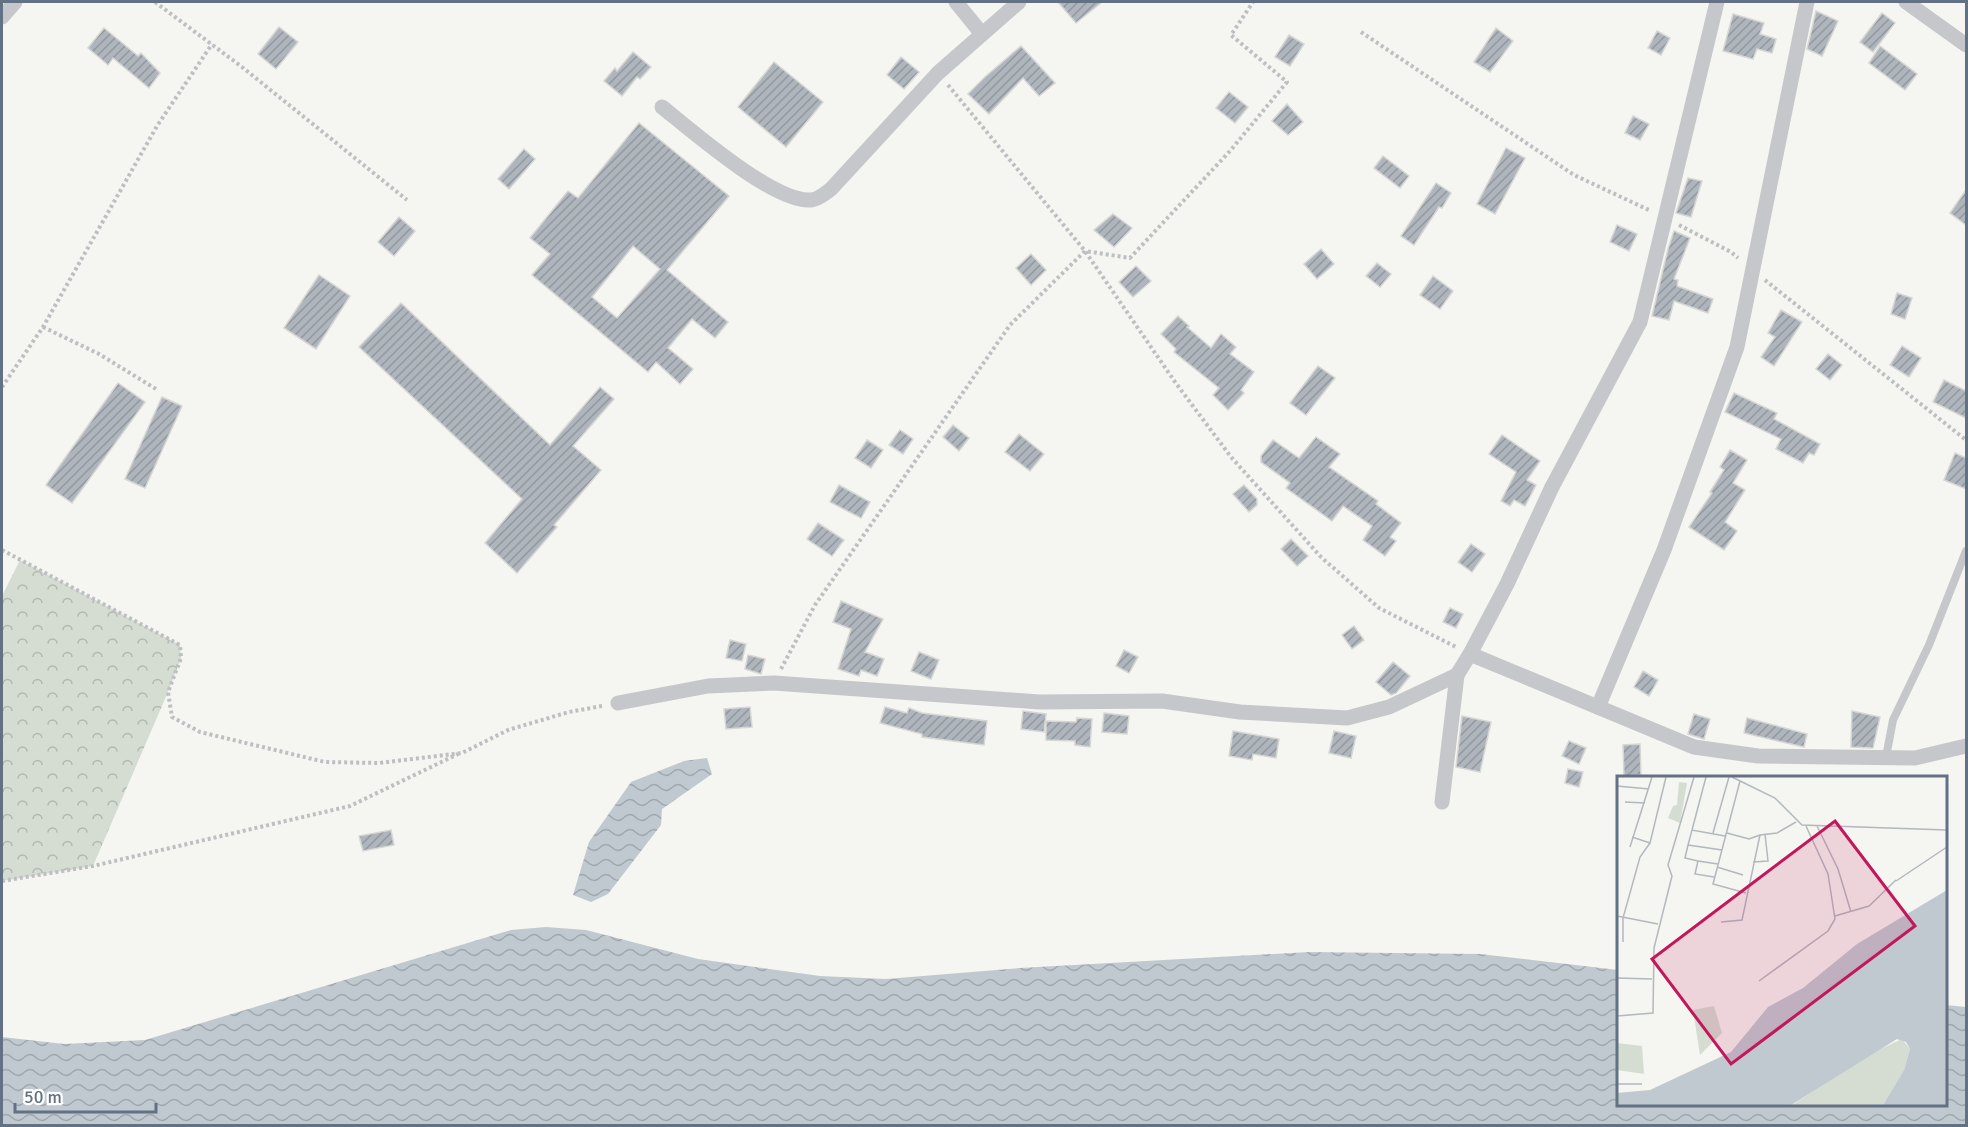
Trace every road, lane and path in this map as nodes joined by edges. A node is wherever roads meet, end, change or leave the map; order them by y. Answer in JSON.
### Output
{"nodes":[{"id":1,"x":15,"y":2,"type":"edge"},
{"id":2,"x":155,"y":2,"type":"edge"},
{"id":3,"x":956,"y":2,"type":"edge"},
{"id":4,"x":1019,"y":2,"type":"edge"},
{"id":5,"x":1253,"y":2,"type":"edge"},
{"id":6,"x":1717,"y":2,"type":"edge"},
{"id":7,"x":1807,"y":2,"type":"edge"},
{"id":8,"x":1906,"y":2,"type":"edge"},
{"id":9,"x":2,"y":17,"type":"edge"},
{"id":10,"x":982,"y":34,"type":"junction"},
{"id":11,"x":212,"y":44,"type":"junction"},
{"id":12,"x":1966,"y":45,"type":"edge"},
{"id":13,"x":938,"y":73,"type":"junction"},
{"id":14,"x":662,"y":107,"type":"dead end"},
{"id":15,"x":407,"y":200,"type":"dead end"},
{"id":16,"x":1084,"y":251,"type":"junction"},
{"id":17,"x":44,"y":327,"type":"junction"},
{"id":18,"x":2,"y":387,"type":"edge"},
{"id":19,"x":156,"y":388,"type":"dead end"},
{"id":20,"x":2,"y":550,"type":"edge"},
{"id":21,"x":1966,"y":551,"type":"edge"},
{"id":22,"x":1470,"y":654,"type":"junction"},
{"id":23,"x":1457,"y":675,"type":"junction"},
{"id":24,"x":774,"y":683,"type":"junction"},
{"id":25,"x":618,"y":703,"type":"joint"},
{"id":26,"x":1598,"y":707,"type":"junction"},
{"id":27,"x":1966,"y":746,"type":"edge"},
{"id":28,"x":462,"y":753,"type":"junction"},
{"id":29,"x":1886,"y":758,"type":"junction"},
{"id":30,"x":1442,"y":802,"type":"dead end"},
{"id":31,"x":2,"y":881,"type":"edge"}],
"edges":[{"from":1,"to":9,"type":"street"},
{"from":2,"to":11,"type":"path"},
{"from":3,"to":10,"type":"street"},
{"from":4,"to":10,"type":"street"},
{"from":5,"to":16,"type":"path"},
{"from":6,"to":22,"type":"street"},
{"from":7,"to":26,"type":"street"},
{"from":8,"to":12,"type":"street"},
{"from":10,"to":13,"type":"street"},
{"from":11,"to":15,"type":"path"},
{"from":11,"to":17,"type":"path"},
{"from":13,"to":14,"type":"street"},
{"from":13,"to":16,"type":"path"},
{"from":16,"to":22,"type":"path"},
{"from":16,"to":24,"type":"path"},
{"from":17,"to":18,"type":"path"},
{"from":17,"to":19,"type":"path"},
{"from":20,"to":28,"type":"path"},
{"from":21,"to":29,"type":"lane"},
{"from":22,"to":23,"type":"street"},
{"from":22,"to":26,"type":"street"},
{"from":23,"to":24,"type":"street"},
{"from":23,"to":30,"type":"street"},
{"from":24,"to":25,"type":"street"},
{"from":25,"to":28,"type":"path"},
{"from":26,"to":29,"type":"street"},
{"from":27,"to":29,"type":"street"},
{"from":28,"to":31,"type":"path"}]}
